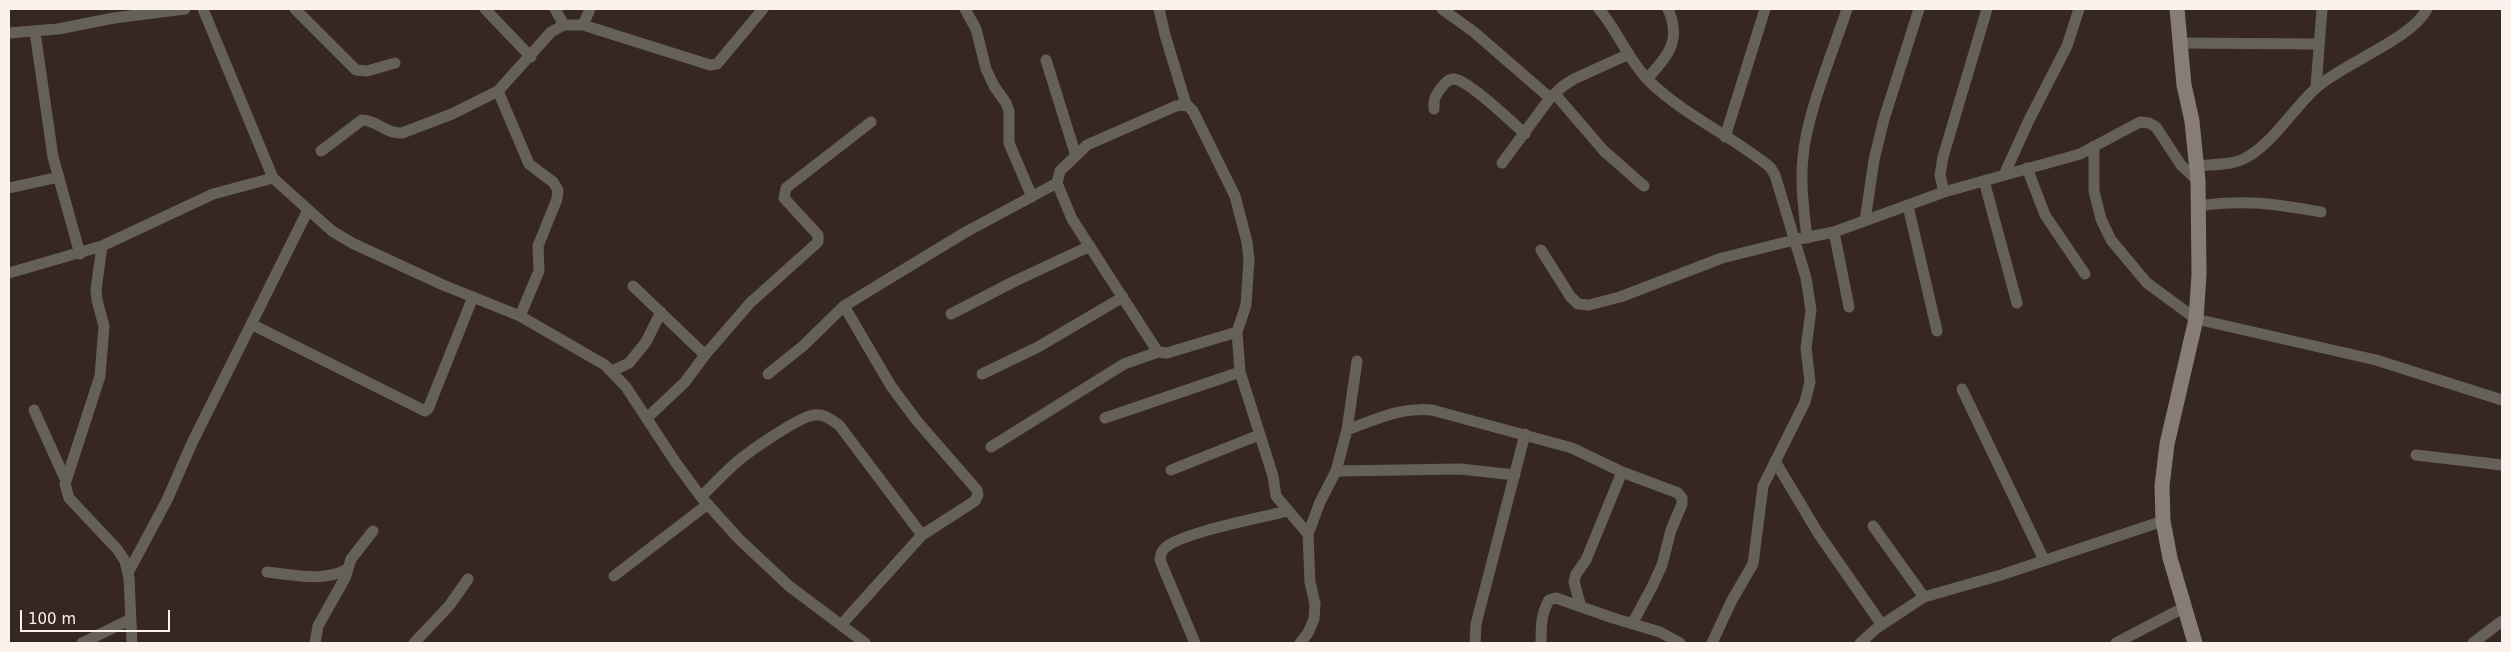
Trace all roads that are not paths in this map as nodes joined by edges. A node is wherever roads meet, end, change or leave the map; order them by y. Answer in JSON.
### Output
{"nodes":[{"id":1,"x":185,"y":9,"type":"edge"},
{"id":2,"x":203,"y":9,"type":"edge"},
{"id":3,"x":295,"y":9,"type":"edge"},
{"id":4,"x":485,"y":9,"type":"edge"},
{"id":5,"x":555,"y":9,"type":"edge"},
{"id":6,"x":590,"y":9,"type":"edge"},
{"id":7,"x":763,"y":9,"type":"edge"},
{"id":8,"x":965,"y":9,"type":"edge"},
{"id":9,"x":1160,"y":9,"type":"edge"},
{"id":10,"x":1442,"y":9,"type":"edge"},
{"id":11,"x":1599,"y":9,"type":"edge"},
{"id":12,"x":1668,"y":9,"type":"edge"},
{"id":13,"x":1765,"y":9,"type":"edge"},
{"id":14,"x":1847,"y":9,"type":"edge"},
{"id":15,"x":1919,"y":9,"type":"edge"},
{"id":16,"x":1987,"y":9,"type":"edge"},
{"id":17,"x":2079,"y":9,"type":"edge"},
{"id":18,"x":2177,"y":9,"type":"edge"},
{"id":19,"x":2322,"y":9,"type":"edge"},
{"id":20,"x":2427,"y":9,"type":"edge"},
{"id":21,"x":564,"y":25,"type":"junction"},
{"id":22,"x":583,"y":25,"type":"junction"},
{"id":23,"x":35,"y":32,"type":"junction"},
{"id":24,"x":9,"y":33,"type":"edge"},
{"id":25,"x":2179,"y":43,"type":"junction"},
{"id":26,"x":2319,"y":44,"type":"junction"},
{"id":27,"x":1629,"y":54,"type":"junction"},
{"id":28,"x":531,"y":57,"type":"junction"},
{"id":29,"x":1046,"y":60,"type":"dead end"},
{"id":30,"x":396,"y":63,"type":"dead end"},
{"id":31,"x":1647,"y":78,"type":"junction"},
{"id":32,"x":2316,"y":87,"type":"junction"},
{"id":33,"x":498,"y":91,"type":"junction"},
{"id":34,"x":1553,"y":96,"type":"junction"},
{"id":35,"x":1186,"y":104,"type":"junction"},
{"id":36,"x":1434,"y":109,"type":"dead end"},
{"id":37,"x":871,"y":122,"type":"dead end"},
{"id":38,"x":1526,"y":134,"type":"junction"},
{"id":39,"x":1725,"y":138,"type":"junction"},
{"id":40,"x":2094,"y":146,"type":"junction"},
{"id":41,"x":321,"y":151,"type":"dead end"},
{"id":42,"x":1076,"y":156,"type":"junction"},
{"id":43,"x":1502,"y":163,"type":"dead end"},
{"id":44,"x":2027,"y":168,"type":"junction"},
{"id":45,"x":2197,"y":174,"type":"junction"},
{"id":46,"x":2004,"y":175,"type":"junction"},
{"id":47,"x":59,"y":177,"type":"junction"},
{"id":48,"x":273,"y":178,"type":"junction"},
{"id":49,"x":1984,"y":181,"type":"junction"},
{"id":50,"x":1057,"y":183,"type":"junction"},
{"id":51,"x":1644,"y":186,"type":"dead end"},
{"id":52,"x":9,"y":188,"type":"edge"},
{"id":53,"x":1944,"y":192,"type":"junction"},
{"id":54,"x":1032,"y":197,"type":"junction"},
{"id":55,"x":1908,"y":206,"type":"junction"},
{"id":56,"x":2197,"y":206,"type":"junction"},
{"id":57,"x":308,"y":210,"type":"junction"},
{"id":58,"x":2321,"y":212,"type":"dead end"},
{"id":59,"x":1865,"y":221,"type":"junction"},
{"id":60,"x":1834,"y":232,"type":"junction"},
{"id":61,"x":1807,"y":238,"type":"junction"},
{"id":62,"x":1794,"y":240,"type":"junction"},
{"id":63,"x":102,"y":246,"type":"junction"},
{"id":64,"x":1090,"y":246,"type":"junction"},
{"id":65,"x":1541,"y":250,"type":"dead end"},
{"id":66,"x":80,"y":254,"type":"junction"},
{"id":67,"x":9,"y":273,"type":"edge"},
{"id":68,"x":2086,"y":274,"type":"dead end"},
{"id":69,"x":633,"y":286,"type":"dead end"},
{"id":70,"x":473,"y":297,"type":"junction"},
{"id":71,"x":1123,"y":297,"type":"junction"},
{"id":72,"x":2017,"y":303,"type":"dead end"},
{"id":73,"x":844,"y":306,"type":"junction"},
{"id":74,"x":1849,"y":307,"type":"dead end"},
{"id":75,"x":661,"y":312,"type":"junction"},
{"id":76,"x":951,"y":314,"type":"dead end"},
{"id":77,"x":520,"y":316,"type":"junction"},
{"id":78,"x":2196,"y":319,"type":"junction"},
{"id":79,"x":251,"y":324,"type":"junction"},
{"id":80,"x":1937,"y":331,"type":"dead end"},
{"id":81,"x":1237,"y":332,"type":"junction"},
{"id":82,"x":1158,"y":352,"type":"junction"},
{"id":83,"x":705,"y":354,"type":"junction"},
{"id":84,"x":1357,"y":362,"type":"dead end"},
{"id":85,"x":612,"y":371,"type":"junction"},
{"id":86,"x":1240,"y":372,"type":"junction"},
{"id":87,"x":768,"y":374,"type":"dead end"},
{"id":88,"x":982,"y":374,"type":"dead end"},
{"id":89,"x":1962,"y":389,"type":"dead end"},
{"id":90,"x":2502,"y":400,"type":"edge"},
{"id":91,"x":34,"y":410,"type":"dead end"},
{"id":92,"x":647,"y":418,"type":"junction"},
{"id":93,"x":1105,"y":418,"type":"dead end"},
{"id":94,"x":1347,"y":430,"type":"junction"},
{"id":95,"x":1525,"y":434,"type":"junction"},
{"id":96,"x":1259,"y":435,"type":"junction"},
{"id":97,"x":991,"y":447,"type":"dead end"},
{"id":98,"x":2416,"y":455,"type":"dead end"},
{"id":99,"x":1775,"y":461,"type":"junction"},
{"id":100,"x":2502,"y":465,"type":"edge"},
{"id":101,"x":1171,"y":470,"type":"dead end"},
{"id":102,"x":1336,"y":472,"type":"junction"},
{"id":103,"x":1622,"y":472,"type":"junction"},
{"id":104,"x":1515,"y":475,"type":"junction"},
{"id":105,"x":66,"y":481,"type":"junction"},
{"id":106,"x":704,"y":500,"type":"junction"},
{"id":107,"x":1287,"y":511,"type":"junction"},
{"id":108,"x":2163,"y":521,"type":"junction"},
{"id":109,"x":1873,"y":526,"type":"dead end"},
{"id":110,"x":373,"y":531,"type":"dead end"},
{"id":111,"x":1308,"y":534,"type":"junction"},
{"id":112,"x":922,"y":535,"type":"junction"},
{"id":113,"x":2044,"y":560,"type":"junction"},
{"id":114,"x":346,"y":570,"type":"junction"},
{"id":115,"x":267,"y":572,"type":"dead end"},
{"id":116,"x":128,"y":573,"type":"junction"},
{"id":117,"x":614,"y":576,"type":"dead end"},
{"id":118,"x":468,"y":579,"type":"dead end"},
{"id":119,"x":1924,"y":596,"type":"junction"},
{"id":120,"x":1581,"y":607,"type":"junction"},
{"id":121,"x":2185,"y":607,"type":"junction"},
{"id":122,"x":129,"y":620,"type":"junction"},
{"id":123,"x":2502,"y":621,"type":"edge"},
{"id":124,"x":1632,"y":624,"type":"junction"},
{"id":125,"x":842,"y":625,"type":"junction"},
{"id":126,"x":1882,"y":625,"type":"junction"},
{"id":127,"x":82,"y":643,"type":"edge"},
{"id":128,"x":132,"y":643,"type":"edge"},
{"id":129,"x":315,"y":643,"type":"edge"},
{"id":130,"x":414,"y":643,"type":"edge"},
{"id":131,"x":865,"y":643,"type":"edge"},
{"id":132,"x":1195,"y":643,"type":"edge"},
{"id":133,"x":1300,"y":643,"type":"edge"},
{"id":134,"x":1475,"y":643,"type":"edge"},
{"id":135,"x":1541,"y":643,"type":"edge"},
{"id":136,"x":1680,"y":643,"type":"edge"},
{"id":137,"x":1712,"y":643,"type":"edge"},
{"id":138,"x":1860,"y":643,"type":"edge"},
{"id":139,"x":2116,"y":643,"type":"edge"},
{"id":140,"x":2195,"y":643,"type":"edge"},
{"id":141,"x":2473,"y":643,"type":"edge"}],
"edges":[{"from":1,"to":23,"type":"street"},
{"from":2,"to":48,"type":"street"},
{"from":3,"to":30,"type":"street"},
{"from":4,"to":28,"type":"street"},
{"from":5,"to":21,"type":"street"},
{"from":6,"to":22,"type":"street"},
{"from":7,"to":22,"type":"street"},
{"from":8,"to":54,"type":"street"},
{"from":9,"to":35,"type":"street"},
{"from":10,"to":34,"type":"street"},
{"from":11,"to":27,"type":"street"},
{"from":12,"to":31,"type":"street"},
{"from":13,"to":39,"type":"street"},
{"from":14,"to":61,"type":"street"},
{"from":15,"to":59,"type":"street"},
{"from":16,"to":53,"type":"street"},
{"from":17,"to":46,"type":"street"},
{"from":18,"to":25,"type":"street"},
{"from":19,"to":26,"type":"street"},
{"from":20,"to":32,"type":"street"},
{"from":21,"to":22,"type":"street"},
{"from":21,"to":28,"type":"street"},
{"from":23,"to":24,"type":"street"},
{"from":23,"to":47,"type":"street"},
{"from":25,"to":26,"type":"street"},
{"from":25,"to":45,"type":"street"},
{"from":26,"to":32,"type":"street"},
{"from":27,"to":31,"type":"street"},
{"from":27,"to":34,"type":"street"},
{"from":28,"to":33,"type":"street"},
{"from":29,"to":42,"type":"street"},
{"from":31,"to":39,"type":"street"},
{"from":32,"to":45,"type":"street"},
{"from":33,"to":41,"type":"street"},
{"from":33,"to":77,"type":"street"},
{"from":34,"to":38,"type":"street"},
{"from":34,"to":51,"type":"street"},
{"from":35,"to":42,"type":"street"},
{"from":35,"to":81,"type":"street"},
{"from":36,"to":38,"type":"street"},
{"from":37,"to":83,"type":"street"},
{"from":38,"to":43,"type":"street"},
{"from":39,"to":62,"type":"street"},
{"from":40,"to":44,"type":"street"},
{"from":40,"to":45,"type":"street"},
{"from":40,"to":78,"type":"street"},
{"from":42,"to":50,"type":"street"},
{"from":44,"to":46,"type":"street"},
{"from":44,"to":68,"type":"street"},
{"from":45,"to":56,"type":"street"},
{"from":46,"to":49,"type":"street"},
{"from":47,"to":52,"type":"street"},
{"from":47,"to":66,"type":"street"},
{"from":48,"to":57,"type":"street"},
{"from":48,"to":63,"type":"street"},
{"from":49,"to":53,"type":"street"},
{"from":49,"to":72,"type":"street"},
{"from":50,"to":54,"type":"street"},
{"from":50,"to":64,"type":"street"},
{"from":53,"to":55,"type":"street"},
{"from":54,"to":73,"type":"street"},
{"from":55,"to":59,"type":"street"},
{"from":55,"to":80,"type":"street"},
{"from":56,"to":58,"type":"street"},
{"from":56,"to":78,"type":"street"},
{"from":57,"to":70,"type":"street"},
{"from":57,"to":79,"type":"street"},
{"from":59,"to":60,"type":"street"},
{"from":60,"to":61,"type":"street"},
{"from":60,"to":74,"type":"street"},
{"from":61,"to":62,"type":"street"},
{"from":62,"to":65,"type":"street"},
{"from":62,"to":99,"type":"street"},
{"from":63,"to":66,"type":"street"},
{"from":63,"to":105,"type":"street"},
{"from":64,"to":71,"type":"street"},
{"from":64,"to":76,"type":"street"},
{"from":66,"to":67,"type":"street"},
{"from":69,"to":75,"type":"street"},
{"from":70,"to":77,"type":"street"},
{"from":70,"to":79,"type":"street"},
{"from":71,"to":82,"type":"street"},
{"from":71,"to":88,"type":"street"},
{"from":73,"to":87,"type":"street"},
{"from":73,"to":112,"type":"street"},
{"from":75,"to":83,"type":"street"},
{"from":75,"to":85,"type":"street"},
{"from":77,"to":85,"type":"street"},
{"from":78,"to":90,"type":"street"},
{"from":78,"to":108,"type":"street"},
{"from":79,"to":116,"type":"street"},
{"from":81,"to":82,"type":"street"},
{"from":81,"to":86,"type":"street"},
{"from":82,"to":97,"type":"street"},
{"from":83,"to":92,"type":"street"},
{"from":84,"to":94,"type":"street"},
{"from":85,"to":92,"type":"street"},
{"from":86,"to":93,"type":"street"},
{"from":86,"to":96,"type":"street"},
{"from":89,"to":113,"type":"street"},
{"from":91,"to":105,"type":"street"},
{"from":92,"to":106,"type":"street"},
{"from":94,"to":95,"type":"street"},
{"from":94,"to":102,"type":"street"},
{"from":95,"to":103,"type":"street"},
{"from":95,"to":104,"type":"street"},
{"from":96,"to":101,"type":"street"},
{"from":96,"to":107,"type":"street"},
{"from":98,"to":100,"type":"street"},
{"from":99,"to":126,"type":"street"},
{"from":99,"to":137,"type":"street"},
{"from":102,"to":104,"type":"street"},
{"from":102,"to":111,"type":"street"},
{"from":103,"to":120,"type":"street"},
{"from":103,"to":124,"type":"street"},
{"from":104,"to":134,"type":"street"},
{"from":105,"to":116,"type":"street"},
{"from":106,"to":112,"type":"street"},
{"from":106,"to":117,"type":"street"},
{"from":106,"to":125,"type":"street"},
{"from":107,"to":111,"type":"street"},
{"from":107,"to":132,"type":"street"},
{"from":108,"to":113,"type":"street"},
{"from":108,"to":121,"type":"street"},
{"from":109,"to":119,"type":"street"},
{"from":110,"to":114,"type":"street"},
{"from":111,"to":133,"type":"street"},
{"from":112,"to":125,"type":"street"},
{"from":113,"to":119,"type":"street"},
{"from":114,"to":115,"type":"street"},
{"from":114,"to":129,"type":"street"},
{"from":116,"to":122,"type":"street"},
{"from":118,"to":130,"type":"street"},
{"from":119,"to":126,"type":"street"},
{"from":120,"to":124,"type":"street"},
{"from":120,"to":135,"type":"street"},
{"from":121,"to":139,"type":"street"},
{"from":121,"to":140,"type":"street"},
{"from":122,"to":127,"type":"street"},
{"from":122,"to":128,"type":"street"},
{"from":123,"to":141,"type":"street"},
{"from":124,"to":136,"type":"street"},
{"from":125,"to":131,"type":"street"},
{"from":126,"to":138,"type":"street"}]}
